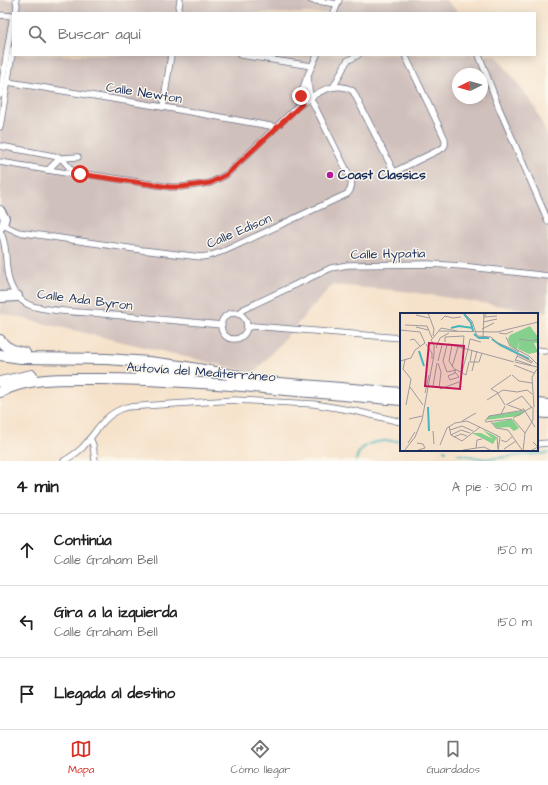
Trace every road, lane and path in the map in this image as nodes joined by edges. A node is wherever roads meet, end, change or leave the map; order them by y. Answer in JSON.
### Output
{"nodes":[{"id":1,"x":16,"y":0,"type":"edge"},
{"id":2,"x":21,"y":0,"type":"edge"},
{"id":3,"x":180,"y":0,"type":"edge"},
{"id":4,"x":311,"y":0,"type":"edge"},
{"id":5,"x":338,"y":2,"type":"edge"},
{"id":6,"x":15,"y":12,"type":"edge"},
{"id":7,"x":16,"y":12,"type":"edge"},
{"id":8,"x":178,"y":12,"type":"edge"},
{"id":9,"x":334,"y":12,"type":"edge"},
{"id":10,"x":12,"y":14,"type":"edge"},
{"id":11,"x":0,"y":15,"type":"edge"},
{"id":12,"x":12,"y":31,"type":"edge"},
{"id":13,"x":12,"y":52,"type":"edge"},
{"id":14,"x":171,"y":56,"type":"edge"},
{"id":15,"x":247,"y":56,"type":"edge"},
{"id":16,"x":317,"y":56,"type":"edge"},
{"id":17,"x":356,"y":56,"type":"edge"},
{"id":18,"x":405,"y":56,"type":"edge"},
{"id":19,"x":480,"y":56,"type":"edge"},
{"id":20,"x":312,"y":66,"type":"junction"},
{"id":21,"x":308,"y":76,"type":"junction"},
{"id":22,"x":3,"y":82,"type":"edge"},
{"id":23,"x":334,"y":86,"type":"junction"},
{"id":24,"x":0,"y":95,"type":"edge"},
{"id":25,"x":310,"y":97,"type":"junction"},
{"id":26,"x":302,"y":104,"type":"junction"},
{"id":27,"x":162,"y":107,"type":"junction"},
{"id":28,"x":0,"y":111,"type":"edge"},
{"id":29,"x":276,"y":127,"type":"junction"},
{"id":30,"x":0,"y":128,"type":"edge"},
{"id":31,"x":0,"y":146,"type":"edge"},
{"id":32,"x":78,"y":157,"type":"dead end"},
{"id":33,"x":61,"y":158,"type":"junction"},
{"id":34,"x":0,"y":162,"type":"edge"},
{"id":35,"x":48,"y":170,"type":"junction"},
{"id":36,"x":75,"y":174,"type":"junction"},
{"id":37,"x":0,"y":210,"type":"edge"},
{"id":38,"x":548,"y":220,"type":"edge"},
{"id":39,"x":1,"y":228,"type":"edge"},
{"id":40,"x":548,"y":276,"type":"edge"},
{"id":41,"x":17,"y":296,"type":"junction"},
{"id":42,"x":0,"y":297,"type":"edge"},
{"id":43,"x":238,"y":314,"type":"junction"},
{"id":44,"x":222,"y":325,"type":"junction"},
{"id":45,"x":247,"y":328,"type":"junction"},
{"id":46,"x":400,"y":338,"type":"edge"},
{"id":47,"x":0,"y":340,"type":"edge"},
{"id":48,"x":538,"y":350,"type":"edge"},
{"id":49,"x":545,"y":351,"type":"dead end"},
{"id":50,"x":0,"y":355,"type":"edge"},
{"id":51,"x":107,"y":360,"type":"junction"},
{"id":52,"x":0,"y":382,"type":"edge"},
{"id":53,"x":269,"y":382,"type":"junction"},
{"id":54,"x":0,"y":392,"type":"edge"},
{"id":55,"x":400,"y":393,"type":"edge"},
{"id":56,"x":400,"y":400,"type":"edge"},
{"id":57,"x":538,"y":404,"type":"edge"},
{"id":58,"x":548,"y":405,"type":"edge"},
{"id":59,"x":538,"y":412,"type":"edge"},
{"id":60,"x":548,"y":413,"type":"edge"},
{"id":61,"x":400,"y":422,"type":"edge"},
{"id":62,"x":90,"y":438,"type":"junction"},
{"id":63,"x":548,"y":443,"type":"edge"},
{"id":64,"x":538,"y":444,"type":"edge"},
{"id":65,"x":64,"y":461,"type":"edge"},
{"id":66,"x":95,"y":461,"type":"edge"}],
"edges":[{"from":1,"to":6,"type":"street"},
{"from":2,"to":7,"type":"street"},
{"from":3,"to":8,"type":"street"},
{"from":4,"to":5,"type":"street"},
{"from":5,"to":9,"type":"street"},
{"from":10,"to":11,"type":"street"},
{"from":12,"to":22,"type":"street"},
{"from":13,"to":22,"type":"street"},
{"from":14,"to":27,"type":"street"},
{"from":15,"to":20,"type":"street"},
{"from":16,"to":20,"type":"street"},
{"from":17,"to":23,"type":"street"},
{"from":18,"to":23,"type":"street"},
{"from":19,"to":38,"type":"street"},
{"from":20,"to":21,"type":"street"},
{"from":21,"to":25,"type":"street"},
{"from":21,"to":26,"type":"street"},
{"from":22,"to":24,"type":"street"},
{"from":22,"to":27,"type":"street","name":"Calle Newton"},
{"from":22,"to":28,"type":"street"},
{"from":22,"to":30,"type":"street"},
{"from":23,"to":25,"type":"street"},
{"from":25,"to":26,"type":"street"},
{"from":25,"to":39,"type":"street","name":"Calle Edison"},
{"from":26,"to":29,"type":"street"},
{"from":27,"to":29,"type":"street","name":"Calle Newton"},
{"from":29,"to":36,"type":"street"},
{"from":31,"to":33,"type":"street"},
{"from":32,"to":33,"type":"street"},
{"from":33,"to":35,"type":"street"},
{"from":33,"to":36,"type":"street"},
{"from":34,"to":35,"type":"street"},
{"from":35,"to":36,"type":"street"},
{"from":37,"to":39,"type":"street"},
{"from":39,"to":41,"type":"street"},
{"from":40,"to":43,"type":"street","name":"Calle Hypatia"},
{"from":41,"to":42,"type":"highway"},
{"from":41,"to":44,"type":"street","name":"Calle Ada Byron"},
{"from":43,"to":44,"type":"street"},
{"from":43,"to":45,"type":"street"},
{"from":44,"to":45,"type":"street"},
{"from":45,"to":46,"type":"street"},
{"from":47,"to":51,"type":"highway"},
{"from":48,"to":49,"type":"street"},
{"from":50,"to":51,"type":"highway"},
{"from":51,"to":53,"type":"highway","name":"Autovía del Mediterráneo"},
{"from":52,"to":53,"type":"highway","name":"Autovía del Mediterráneo"},
{"from":53,"to":55,"type":"highway","name":"Autovía del Mediterráneo"},
{"from":54,"to":56,"type":"highway","name":"Autovía del Mediterráneo"},
{"from":57,"to":58,"type":"highway"},
{"from":59,"to":60,"type":"highway"},
{"from":61,"to":62,"type":"street"},
{"from":62,"to":65,"type":"street"},
{"from":62,"to":66,"type":"street"},
{"from":63,"to":64,"type":"street"}]}
